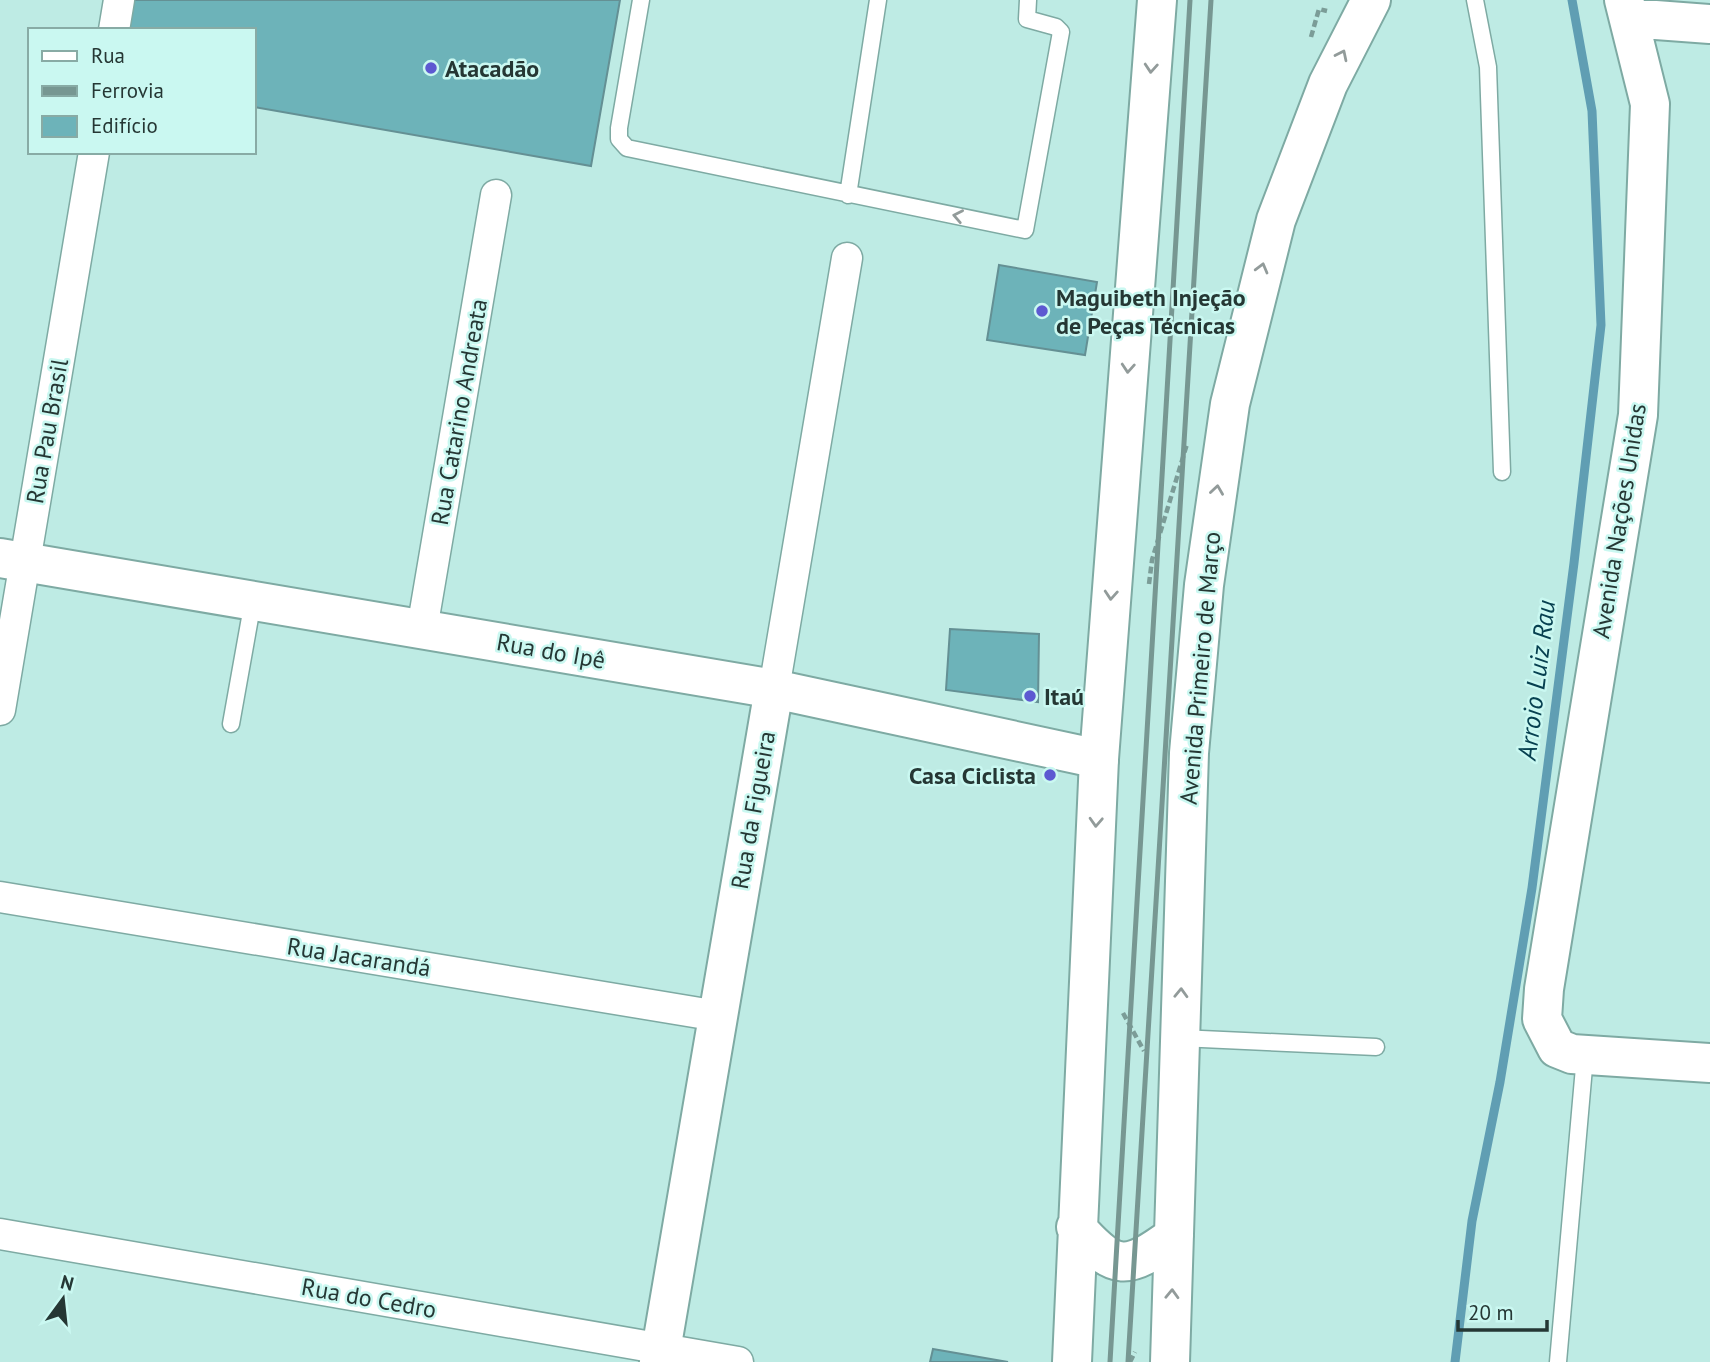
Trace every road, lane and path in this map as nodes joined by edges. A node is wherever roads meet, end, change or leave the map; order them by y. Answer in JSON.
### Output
{"nodes":[{"id":1,"x":119,"y":0,"type":"edge"},
{"id":2,"x":641,"y":0,"type":"edge"},
{"id":3,"x":878,"y":0,"type":"edge"},
{"id":4,"x":1028,"y":0,"type":"edge"},
{"id":5,"x":1157,"y":0,"type":"edge"},
{"id":6,"x":1371,"y":0,"type":"edge"},
{"id":7,"x":1475,"y":0,"type":"edge"},
{"id":8,"x":1627,"y":9,"type":"edge"},
{"id":9,"x":1710,"y":24,"type":"edge"},
{"id":10,"x":114,"y":28,"type":"edge"},
{"id":11,"x":94,"y":154,"type":"edge"},
{"id":12,"x":496,"y":195,"type":"dead end"},
{"id":13,"x":848,"y":195,"type":"junction"},
{"id":14,"x":847,"y":258,"type":"dead end"},
{"id":15,"x":1502,"y":472,"type":"dead end"},
{"id":16,"x":12,"y":560,"type":"edge"},
{"id":17,"x":253,"y":601,"type":"junction"},
{"id":18,"x":422,"y":629,"type":"junction"},
{"id":19,"x":774,"y":689,"type":"junction"},
{"id":20,"x":0,"y":710,"type":"edge"},
{"id":21,"x":231,"y":724,"type":"dead end"},
{"id":22,"x":1099,"y":759,"type":"junction"},
{"id":23,"x":0,"y":897,"type":"edge"},
{"id":24,"x":718,"y":1016,"type":"junction"},
{"id":25,"x":1180,"y":1038,"type":"junction"},
{"id":26,"x":1376,"y":1047,"type":"dead end"},
{"id":27,"x":1568,"y":1048,"type":"junction"},
{"id":28,"x":1710,"y":1063,"type":"edge"},
{"id":29,"x":1076,"y":1227,"type":"junction"},
{"id":30,"x":0,"y":1234,"type":"edge"},
{"id":31,"x":1174,"y":1236,"type":"junction"},
{"id":32,"x":660,"y":1355,"type":"edge"},
{"id":33,"x":738,"y":1362,"type":"edge"},
{"id":34,"x":1072,"y":1362,"type":"edge"},
{"id":35,"x":1170,"y":1362,"type":"edge"},
{"id":36,"x":1558,"y":1362,"type":"edge"}],
"edges":[{"from":1,"to":10,"type":"street"},
{"from":2,"to":13,"type":"lane"},
{"from":3,"to":13,"type":"lane"},
{"from":4,"to":13,"type":"lane","one_way":true},
{"from":5,"to":22,"type":"street","one_way":true},
{"from":25,"to":6,"type":"street","name":"Avenida Primeiro de Março","one_way":true},
{"from":7,"to":15,"type":"lane"},
{"from":8,"to":9,"type":"street"},
{"from":8,"to":27,"type":"street","name":"Avenida Nações Unidas"},
{"from":11,"to":16,"type":"street","name":"Rua Pau Brasil"},
{"from":12,"to":18,"type":"street","name":"Rua Catarino Andreata"},
{"from":14,"to":19,"type":"street","name":"Rua da Figueira"},
{"from":16,"to":17,"type":"street","name":"Rua do Ipê"},
{"from":16,"to":20,"type":"street","name":"Rua Pau Brasil"},
{"from":17,"to":18,"type":"street","name":"Rua do Ipê"},
{"from":17,"to":21,"type":"lane"},
{"from":18,"to":19,"type":"street","name":"Rua do Ipê"},
{"from":19,"to":22,"type":"street","name":"Rua do Ipê"},
{"from":19,"to":24,"type":"street","name":"Rua da Figueira"},
{"from":22,"to":29,"type":"street","one_way":true},
{"from":23,"to":24,"type":"street","name":"Rua Jacarandá"},
{"from":24,"to":32,"type":"street","name":"Rua da Figueira"},
{"from":25,"to":26,"type":"lane"},
{"from":25,"to":31,"type":"street","name":"Avenida Primeiro de Março"},
{"from":27,"to":28,"type":"street"},
{"from":27,"to":36,"type":"lane"},
{"from":29,"to":31,"type":"street"},
{"from":29,"to":34,"type":"street"},
{"from":30,"to":32,"type":"street","name":"Rua do Cedro"},
{"from":35,"to":31,"type":"street","name":"Avenida Primeiro de Março","one_way":true},
{"from":32,"to":33,"type":"street","name":"Rua do Cedro"}]}
